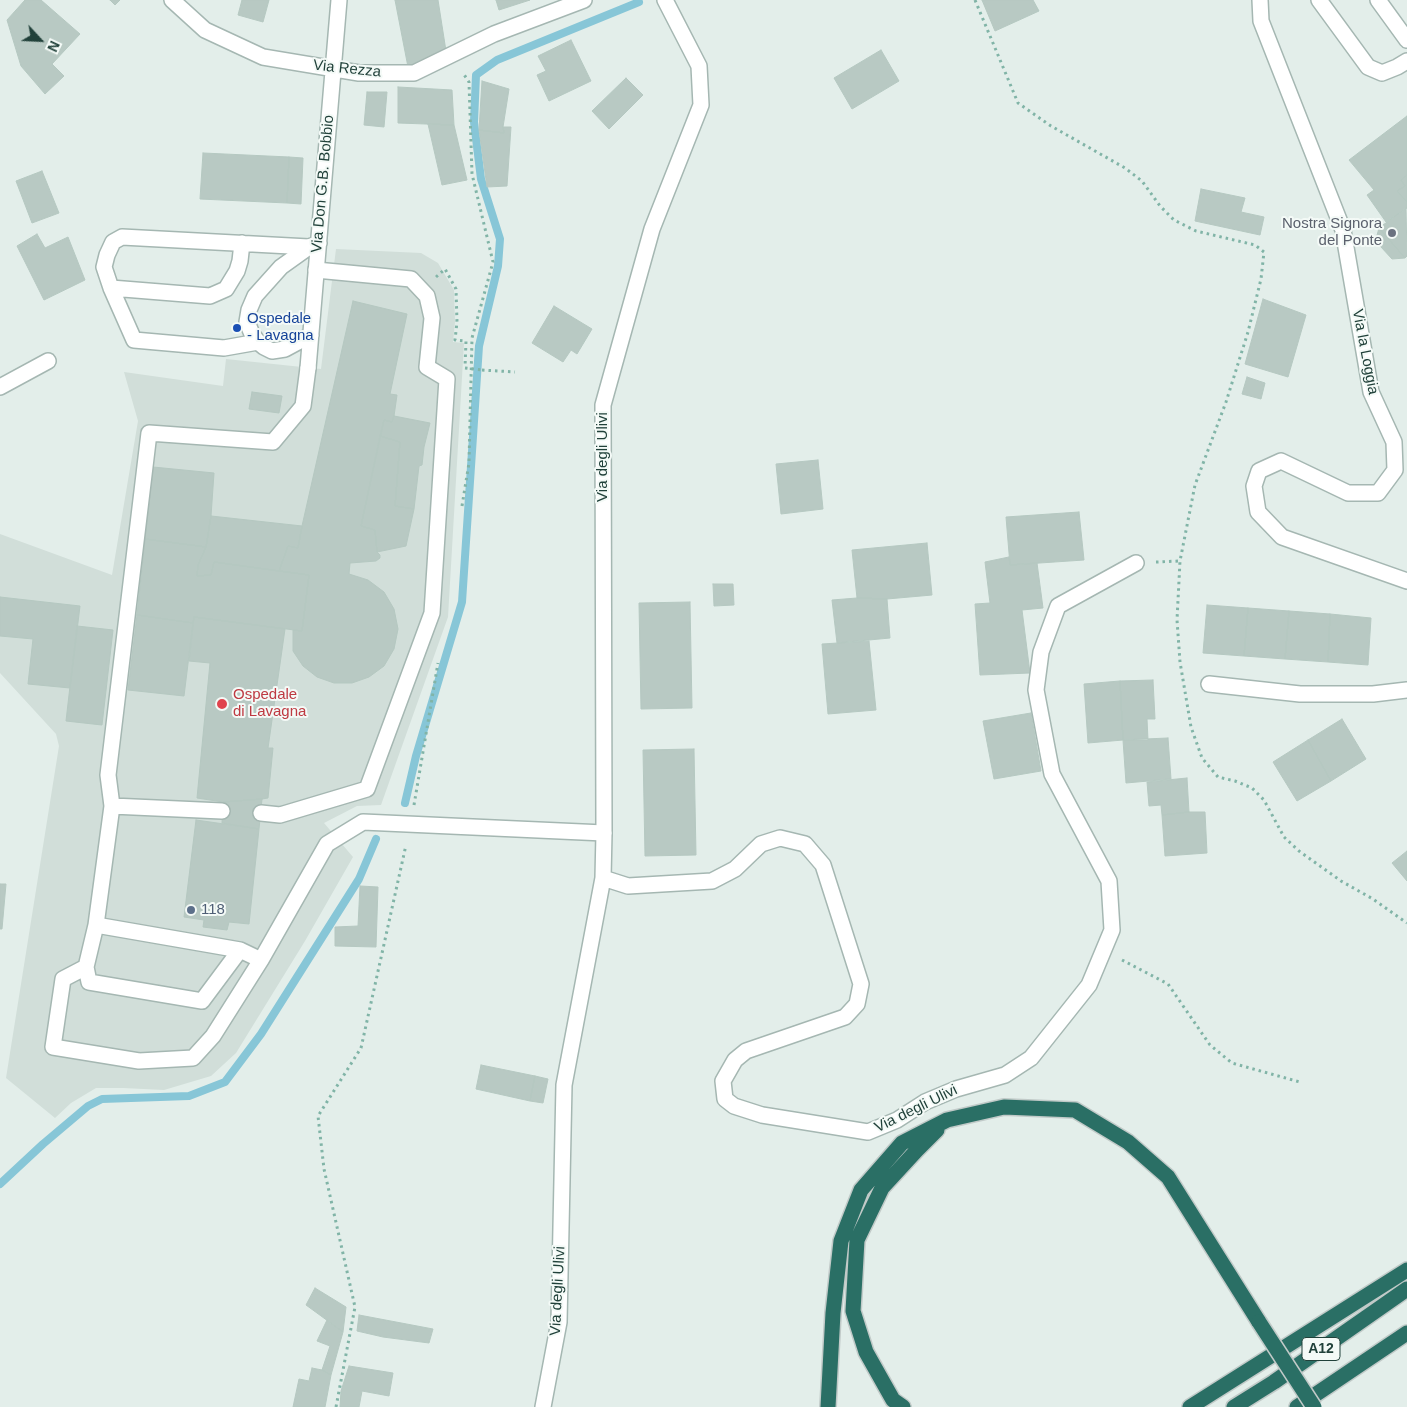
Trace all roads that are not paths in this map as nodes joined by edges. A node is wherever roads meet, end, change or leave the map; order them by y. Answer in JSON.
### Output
{"nodes":[{"id":1,"x":172,"y":0,"type":"edge"},
{"id":2,"x":339,"y":0,"type":"edge"},
{"id":3,"x":584,"y":0,"type":"edge"},
{"id":4,"x":665,"y":0,"type":"edge"},
{"id":5,"x":1260,"y":0,"type":"edge"},
{"id":6,"x":1319,"y":0,"type":"edge"},
{"id":7,"x":1378,"y":0,"type":"edge"},
{"id":8,"x":1406,"y":38,"type":"edge"},
{"id":9,"x":1407,"y":61,"type":"edge"},
{"id":10,"x":333,"y":69,"type":"junction"},
{"id":11,"x":242,"y":243,"type":"junction"},
{"id":12,"x":314,"y":245,"type":"junction"},
{"id":13,"x":316,"y":270,"type":"junction"},
{"id":14,"x":112,"y":288,"type":"junction"},
{"id":15,"x":311,"y":335,"type":"junction"},
{"id":16,"x":258,"y":342,"type":"junction"},
{"id":17,"x":48,"y":361,"type":"dead end"},
{"id":18,"x":0,"y":387,"type":"edge"},
{"id":19,"x":1136,"y":563,"type":"dead end"},
{"id":20,"x":1407,"y":582,"type":"edge"},
{"id":21,"x":1209,"y":684,"type":"dead end"},
{"id":22,"x":1407,"y":690,"type":"edge"},
{"id":23,"x":112,"y":806,"type":"junction"},
{"id":24,"x":222,"y":811,"type":"dead end"},
{"id":25,"x":261,"y":812,"type":"dead end"},
{"id":26,"x":604,"y":833,"type":"junction"},
{"id":27,"x":603,"y":878,"type":"junction"},
{"id":28,"x":96,"y":925,"type":"junction"},
{"id":29,"x":240,"y":950,"type":"junction"},
{"id":30,"x":261,"y":960,"type":"junction"},
{"id":31,"x":86,"y":967,"type":"junction"},
{"id":32,"x":947,"y":1120,"type":"junction"},
{"id":33,"x":1407,"y":1270,"type":"edge"},
{"id":34,"x":1407,"y":1289,"type":"edge"},
{"id":35,"x":1407,"y":1333,"type":"edge"},
{"id":36,"x":544,"y":1407,"type":"edge"},
{"id":37,"x":828,"y":1407,"type":"edge"},
{"id":38,"x":903,"y":1407,"type":"edge"},
{"id":39,"x":1190,"y":1407,"type":"edge"},
{"id":40,"x":1234,"y":1407,"type":"edge"},
{"id":41,"x":1297,"y":1407,"type":"edge"},
{"id":42,"x":1314,"y":1407,"type":"edge"}],
"edges":[{"from":1,"to":10,"type":"street","name":"Via Rezza"},
{"from":2,"to":10,"type":"street","name":"Via Don G.B. Bobbio"},
{"from":3,"to":10,"type":"street","name":"Via Rezza"},
{"from":4,"to":26,"type":"street","name":"Via degli Ulivi"},
{"from":5,"to":20,"type":"street","name":"Via la Loggia"},
{"from":6,"to":9,"type":"street"},
{"from":7,"to":8,"type":"street"},
{"from":10,"to":12,"type":"street","name":"Via Don G.B. Bobbio"},
{"from":11,"to":12,"type":"street"},
{"from":11,"to":14,"type":"street"},
{"from":11,"to":14,"type":"street"},
{"from":12,"to":13,"type":"street","name":"Via Don G.B. Bobbio"},
{"from":12,"to":16,"type":"street"},
{"from":13,"to":15,"type":"street","name":"Via Don G.B. Bobbio"},
{"from":13,"to":25,"type":"street"},
{"from":14,"to":16,"type":"street"},
{"from":15,"to":16,"type":"street"},
{"from":15,"to":23,"type":"street","name":"Via Don G.B. Bobbio"},
{"from":17,"to":18,"type":"street"},
{"from":19,"to":27,"type":"street","name":"Via degli Ulivi"},
{"from":21,"to":22,"type":"street"},
{"from":23,"to":24,"type":"street"},
{"from":23,"to":28,"type":"street"},
{"from":26,"to":27,"type":"street","name":"Via degli Ulivi"},
{"from":26,"to":30,"type":"street"},
{"from":27,"to":36,"type":"street","name":"Via degli Ulivi"},
{"from":28,"to":29,"type":"street"},
{"from":28,"to":31,"type":"street"},
{"from":29,"to":30,"type":"street"},
{"from":29,"to":31,"type":"street"},
{"from":30,"to":31,"type":"street"},
{"from":32,"to":37,"type":"highway"},
{"from":32,"to":38,"type":"highway"},
{"from":32,"to":42,"type":"highway","bridge":true},
{"from":33,"to":39,"type":"highway"},
{"from":34,"to":40,"type":"highway","number":"A12"},
{"from":35,"to":41,"type":"highway","number":"A12"}]}
